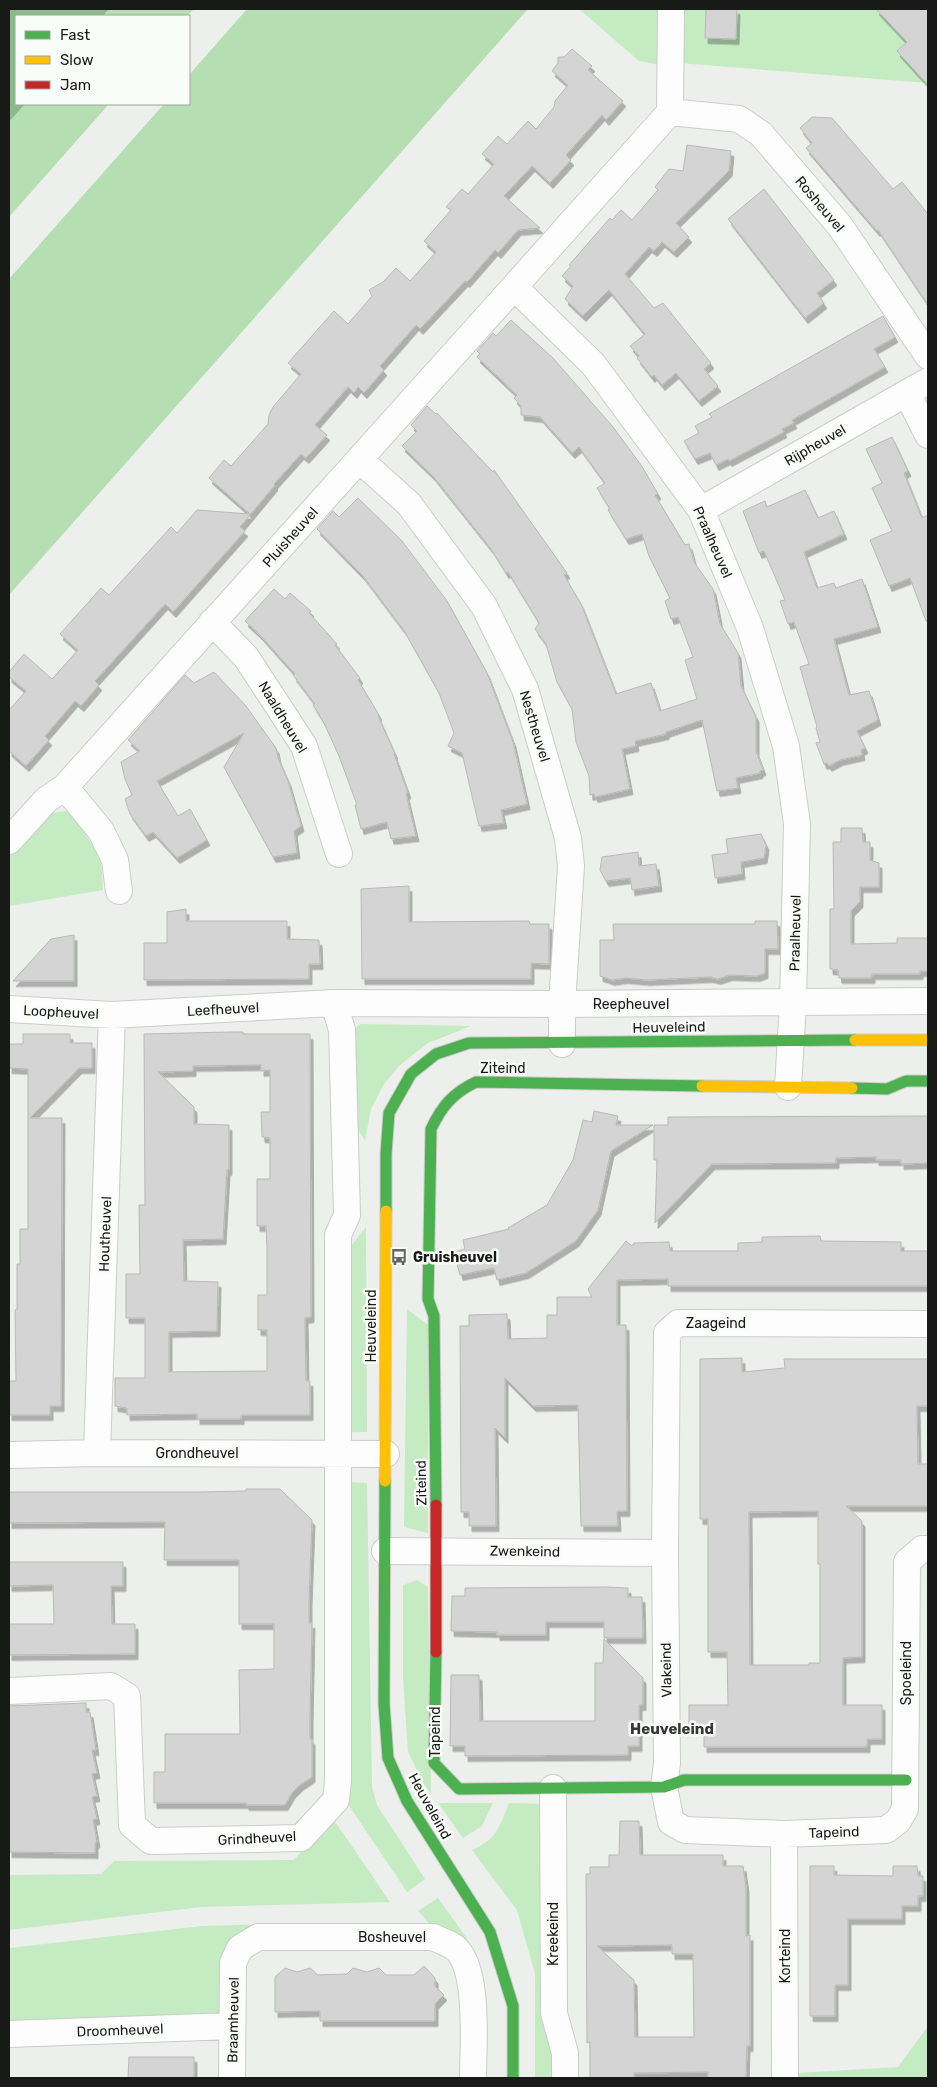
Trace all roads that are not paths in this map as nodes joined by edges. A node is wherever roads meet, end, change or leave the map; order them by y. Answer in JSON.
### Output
{"nodes":[{"id":1,"x":671,"y":9,"type":"edge"},
{"id":2,"x":670,"y":112,"type":"junction"},
{"id":3,"x":514,"y":287,"type":"junction"},
{"id":4,"x":928,"y":356,"type":"edge"},
{"id":5,"x":918,"y":387,"type":"edge"},
{"id":6,"x":928,"y":434,"type":"edge"},
{"id":7,"x":360,"y":460,"type":"junction"},
{"id":8,"x":701,"y":510,"type":"junction"},
{"id":9,"x":212,"y":622,"type":"junction"},
{"id":10,"x":65,"y":786,"type":"junction"},
{"id":11,"x":9,"y":841,"type":"edge"},
{"id":12,"x":339,"y":854,"type":"dead end"},
{"id":13,"x":119,"y":891,"type":"dead end"},
{"id":14,"x":928,"y":1001,"type":"edge"},
{"id":15,"x":334,"y":1003,"type":"junction"},
{"id":16,"x":794,"y":1003,"type":"junction"},
{"id":17,"x":562,"y":1004,"type":"junction"},
{"id":18,"x":9,"y":1009,"type":"edge"},
{"id":19,"x":112,"y":1015,"type":"junction"},
{"id":20,"x":791,"y":1040,"type":"junction"},
{"id":21,"x":928,"y":1040,"type":"edge"},
{"id":22,"x":562,"y":1044,"type":"junction"},
{"id":23,"x":928,"y":1081,"type":"edge"},
{"id":24,"x":788,"y":1087,"type":"junction"},
{"id":25,"x":928,"y":1324,"type":"edge"},
{"id":26,"x":97,"y":1453,"type":"junction"},
{"id":27,"x":338,"y":1454,"type":"junction"},
{"id":28,"x":386,"y":1454,"type":"junction"},
{"id":29,"x":9,"y":1455,"type":"edge"},
{"id":30,"x":928,"y":1548,"type":"edge"},
{"id":31,"x":436,"y":1550,"type":"junction"},
{"id":32,"x":385,"y":1551,"type":"junction"},
{"id":33,"x":665,"y":1553,"type":"junction"},
{"id":34,"x":9,"y":1691,"type":"edge"},
{"id":35,"x":906,"y":1780,"type":"junction"},
{"id":36,"x":664,"y":1787,"type":"junction"},
{"id":37,"x":553,"y":1788,"type":"junction"},
{"id":38,"x":905,"y":1809,"type":"joint"},
{"id":39,"x":784,"y":1834,"type":"junction"},
{"id":40,"x":234,"y":1963,"type":"joint"},
{"id":41,"x":232,"y":2026,"type":"junction"},
{"id":42,"x":9,"y":2034,"type":"edge"},
{"id":43,"x":232,"y":2078,"type":"edge"},
{"id":44,"x":473,"y":2078,"type":"edge"},
{"id":45,"x":513,"y":2078,"type":"edge"},
{"id":46,"x":565,"y":2078,"type":"edge"},
{"id":47,"x":785,"y":2078,"type":"edge"}],
"edges":[{"from":1,"to":2,"type":"street"},
{"from":2,"to":3,"type":"street"},
{"from":2,"to":4,"type":"street","name":"Rosheuvel"},
{"from":3,"to":7,"type":"street","name":"Pluisheuvel"},
{"from":3,"to":8,"type":"street","name":"Praalheuvel"},
{"from":5,"to":6,"type":"street"},
{"from":5,"to":8,"type":"street","name":"Rijpheuvel"},
{"from":7,"to":9,"type":"street","name":"Pluisheuvel"},
{"from":7,"to":17,"type":"street","name":"Nestheuvel"},
{"from":8,"to":16,"type":"street","name":"Praalheuvel"},
{"from":9,"to":10,"type":"street","name":"Pluisheuvel"},
{"from":9,"to":12,"type":"street","name":"Naaldheuvel"},
{"from":10,"to":11,"type":"street","name":"Pluisheuvel"},
{"from":10,"to":13,"type":"street"},
{"from":14,"to":16,"type":"street","name":"Reepheuvel"},
{"from":15,"to":17,"type":"street","name":"Reepheuvel"},
{"from":15,"to":19,"type":"street","name":"Leefheuvel"},
{"from":15,"to":27,"type":"street"},
{"from":16,"to":17,"type":"street","name":"Reepheuvel"},
{"from":16,"to":20,"type":"street","name":"Praalheuvel"},
{"from":17,"to":22,"type":"street","name":"Nestheuvel"},
{"from":18,"to":19,"type":"street","name":"Loopheuvel"},
{"from":19,"to":26,"type":"street","name":"Houtheuvel"},
{"from":20,"to":21,"type":"street","name":"Heuveleind"},
{"from":20,"to":22,"type":"street","name":"Heuveleind"},
{"from":20,"to":24,"type":"street","name":"Praalheuvel"},
{"from":22,"to":28,"type":"street","name":"Heuveleind"},
{"from":23,"to":24,"type":"street","name":"Ziteind"},
{"from":24,"to":31,"type":"street","name":"Ziteind"},
{"from":25,"to":33,"type":"street","name":"Zaageind"},
{"from":26,"to":27,"type":"street","name":"Grondheuvel"},
{"from":26,"to":29,"type":"street","name":"Grondheuvel"},
{"from":27,"to":28,"type":"street","name":"Grondheuvel"},
{"from":27,"to":34,"type":"street","name":"Grindheuvel"},
{"from":28,"to":32,"type":"street","name":"Heuveleind"},
{"from":30,"to":35,"type":"street","name":"Spoeleind"},
{"from":31,"to":32,"type":"street","name":"Zwenkeind"},
{"from":31,"to":33,"type":"street","name":"Zwenkeind"},
{"from":31,"to":37,"type":"street","name":"Tapeind"},
{"from":32,"to":45,"type":"street","name":"Heuveleind"},
{"from":33,"to":36,"type":"street","name":"Vlakeind"},
{"from":35,"to":36,"type":"street","name":"Tapeind"},
{"from":35,"to":38,"type":"street","name":"Spoeleind"},
{"from":36,"to":37,"type":"street","name":"Tapeind"},
{"from":36,"to":39,"type":"street","name":"Tapeind"},
{"from":37,"to":46,"type":"street","name":"Kreekeind"},
{"from":38,"to":39,"type":"street","name":"Tapeind"},
{"from":39,"to":47,"type":"street","name":"Korteind"},
{"from":40,"to":41,"type":"street","name":"Braamheuvel"},
{"from":40,"to":44,"type":"street","name":"Bosheuvel"},
{"from":41,"to":42,"type":"street","name":"Droomheuvel"},
{"from":41,"to":43,"type":"street","name":"Braamheuvel"}]}
